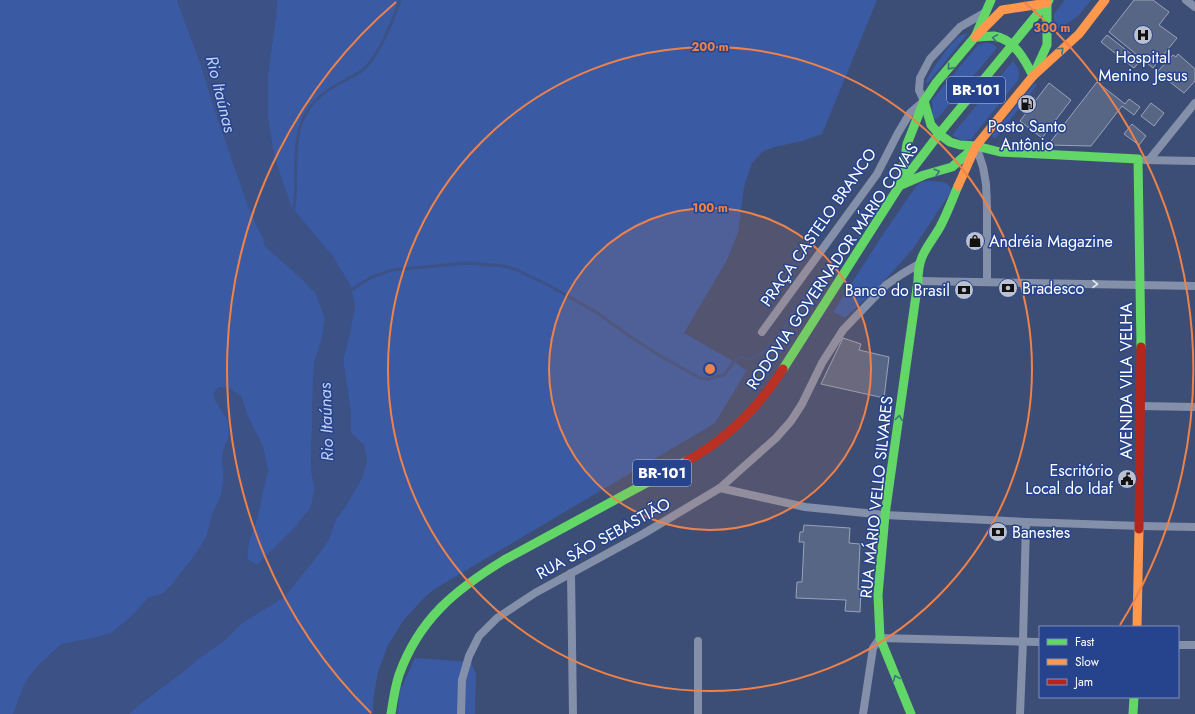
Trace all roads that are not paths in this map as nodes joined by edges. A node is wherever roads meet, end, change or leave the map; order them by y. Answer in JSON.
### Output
{"nodes":[{"id":1,"x":991,"y":0,"type":"edge"},
{"id":2,"x":1008,"y":0,"type":"edge"},
{"id":3,"x":1106,"y":0,"type":"edge"},
{"id":4,"x":1186,"y":0,"type":"edge"},
{"id":5,"x":1048,"y":2,"type":"edge"},
{"id":6,"x":1195,"y":7,"type":"edge"},
{"id":7,"x":1002,"y":10,"type":"junction"},
{"id":8,"x":986,"y":13,"type":"junction"},
{"id":9,"x":975,"y":37,"type":"junction"},
{"id":10,"x":1012,"y":46,"type":"junction"},
{"id":11,"x":1033,"y":76,"type":"junction"},
{"id":12,"x":924,"y":101,"type":"junction"},
{"id":13,"x":1195,"y":103,"type":"edge"},
{"id":14,"x":939,"y":134,"type":"junction"},
{"id":15,"x":976,"y":146,"type":"junction"},
{"id":16,"x":1138,"y":159,"type":"junction"},
{"id":17,"x":1149,"y":160,"type":"junction"},
{"id":18,"x":1195,"y":161,"type":"edge"},
{"id":19,"x":900,"y":185,"type":"junction"},
{"id":20,"x":919,"y":264,"type":"junction"},
{"id":21,"x":918,"y":281,"type":"junction"},
{"id":22,"x":986,"y":282,"type":"junction"},
{"id":23,"x":1141,"y":285,"type":"junction"},
{"id":24,"x":1195,"y":286,"type":"edge"},
{"id":25,"x":762,"y":332,"type":"dead end"},
{"id":26,"x":1140,"y":406,"type":"junction"},
{"id":27,"x":1195,"y":407,"type":"edge"},
{"id":28,"x":720,"y":488,"type":"junction"},
{"id":29,"x":885,"y":515,"type":"junction"},
{"id":30,"x":1026,"y":522,"type":"junction"},
{"id":31,"x":1140,"y":526,"type":"junction"},
{"id":32,"x":1195,"y":527,"type":"edge"},
{"id":33,"x":571,"y":573,"type":"junction"},
{"id":34,"x":1137,"y":626,"type":"edge"},
{"id":35,"x":880,"y":638,"type":"junction"},
{"id":36,"x":698,"y":640,"type":"dead end"},
{"id":37,"x":1023,"y":641,"type":"junction"},
{"id":38,"x":1039,"y":642,"type":"edge"},
{"id":39,"x":1179,"y":645,"type":"edge"},
{"id":40,"x":1195,"y":645,"type":"edge"},
{"id":41,"x":1134,"y":698,"type":"edge"},
{"id":42,"x":391,"y":714,"type":"edge"},
{"id":43,"x":461,"y":714,"type":"edge"},
{"id":44,"x":573,"y":714,"type":"edge"},
{"id":45,"x":698,"y":714,"type":"edge"},
{"id":46,"x":863,"y":714,"type":"edge"},
{"id":47,"x":911,"y":714,"type":"edge"},
{"id":48,"x":1020,"y":714,"type":"edge"},
{"id":49,"x":1133,"y":714,"type":"edge"}],
"edges":[{"from":1,"to":8,"type":"main road","name":"PRAÇA CASTELO BRANCO"},
{"from":2,"to":7,"type":"main road"},
{"from":11,"to":3,"type":"main road","one_way":true},
{"from":4,"to":6,"type":"street"},
{"from":5,"to":7,"type":"main road"},
{"from":5,"to":10,"type":"main road","name":"RODOVIA GOVERNADOR MÁRIO COVAS","number":"BR-101"},
{"from":5,"to":11,"type":"main road"},
{"from":7,"to":8,"type":"street"},
{"from":7,"to":9,"type":"main road"},
{"from":8,"to":9,"type":"main road","name":"PRAÇA CASTELO BRANCO"},
{"from":8,"to":12,"type":"street"},
{"from":10,"to":9,"type":"main road","one_way":true},
{"from":9,"to":12,"type":"main road","name":"PRAÇA CASTELO BRANCO","one_way":true},
{"from":10,"to":11,"type":"main road"},
{"from":10,"to":14,"type":"main road","name":"RODOVIA GOVERNADOR MÁRIO COVAS","number":"BR-101"},
{"from":11,"to":15,"type":"main road"},
{"from":12,"to":14,"type":"main road"},
{"from":12,"to":19,"type":"main road"},
{"from":12,"to":25,"type":"street","name":"PRAÇA CASTELO BRANCO"},
{"from":13,"to":17,"type":"street"},
{"from":14,"to":15,"type":"main road"},
{"from":14,"to":19,"type":"main road","name":"RODOVIA GOVERNADOR MÁRIO COVAS","number":"BR-101"},
{"from":15,"to":16,"type":"main road"},
{"from":19,"to":15,"type":"main road","one_way":true},
{"from":15,"to":20,"type":"main road"},
{"from":15,"to":22,"type":"street"},
{"from":16,"to":17,"type":"street"},
{"from":16,"to":23,"type":"main road","name":"AVENIDA VILA VELHA"},
{"from":17,"to":18,"type":"street"},
{"from":19,"to":42,"type":"main road","name":"RODOVIA GOVERNADOR MÁRIO COVAS","number":"BR-101"},
{"from":20,"to":21,"type":"main road","name":"RUA MÁRIO VELLO SILVARES"},
{"from":20,"to":28,"type":"street","name":"RUA SÃO SEBASTIÃO"},
{"from":21,"to":22,"type":"street"},
{"from":29,"to":21,"type":"main road","name":"RUA MÁRIO VELLO SILVARES","one_way":true},
{"from":22,"to":23,"type":"street","one_way":true},
{"from":23,"to":24,"type":"street"},
{"from":23,"to":26,"type":"main road","name":"AVENIDA VILA VELHA"},
{"from":26,"to":27,"type":"street"},
{"from":26,"to":31,"type":"main road","name":"AVENIDA VILA VELHA"},
{"from":28,"to":29,"type":"street"},
{"from":28,"to":33,"type":"street","name":"RUA SÃO SEBASTIÃO"},
{"from":29,"to":30,"type":"street"},
{"from":29,"to":35,"type":"main road","name":"RUA MÁRIO VELLO SILVARES"},
{"from":30,"to":31,"type":"street"},
{"from":30,"to":37,"type":"street"},
{"from":31,"to":32,"type":"street"},
{"from":31,"to":34,"type":"main road","name":"AVENIDA VILA VELHA"},
{"from":33,"to":43,"type":"street","name":"RUA SÃO SEBASTIÃO"},
{"from":33,"to":44,"type":"street"},
{"from":35,"to":37,"type":"street"},
{"from":35,"to":46,"type":"street","name":"RUA MÁRIO VELLO SILVARES"},
{"from":47,"to":35,"type":"main road","one_way":true},
{"from":36,"to":45,"type":"street"},
{"from":37,"to":38,"type":"street"},
{"from":37,"to":48,"type":"street"},
{"from":39,"to":40,"type":"street"},
{"from":41,"to":49,"type":"main road"}]}
